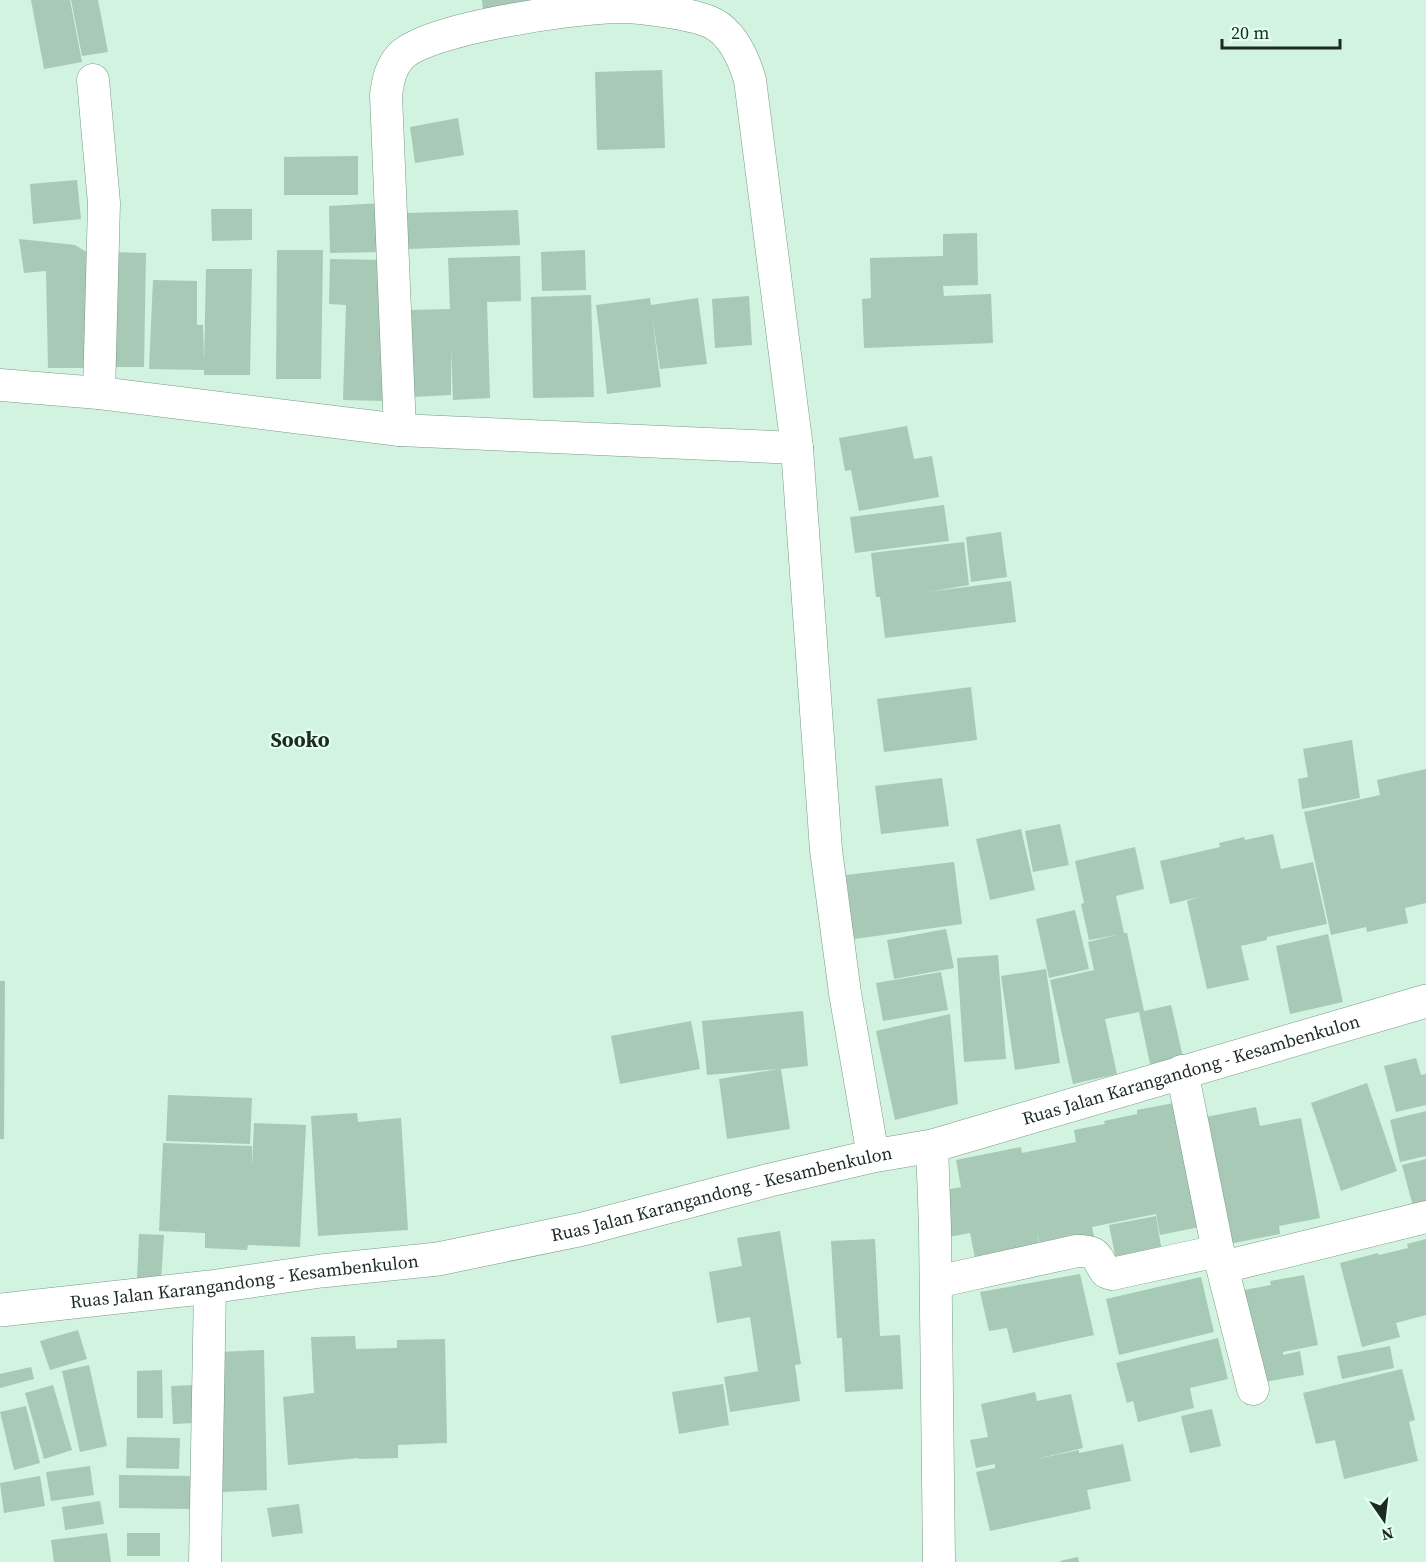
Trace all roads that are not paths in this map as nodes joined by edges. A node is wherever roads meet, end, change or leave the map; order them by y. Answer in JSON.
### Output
{"nodes":[{"id":1,"x":93,"y":80,"type":"dead end"},
{"id":2,"x":0,"y":386,"type":"edge"},
{"id":3,"x":99,"y":393,"type":"junction"},
{"id":4,"x":400,"y":430,"type":"junction"},
{"id":5,"x":797,"y":448,"type":"junction"},
{"id":6,"x":1426,"y":1001,"type":"edge"},
{"id":7,"x":1182,"y":1071,"type":"junction"},
{"id":8,"x":932,"y":1146,"type":"junction"},
{"id":9,"x":873,"y":1156,"type":"junction"},
{"id":10,"x":1426,"y":1217,"type":"edge"},
{"id":11,"x":1221,"y":1259,"type":"junction"},
{"id":12,"x":936,"y":1282,"type":"junction"},
{"id":13,"x":210,"y":1287,"type":"junction"},
{"id":14,"x":0,"y":1310,"type":"edge"},
{"id":15,"x":1253,"y":1389,"type":"dead end"},
{"id":16,"x":205,"y":1562,"type":"edge"},
{"id":17,"x":939,"y":1562,"type":"edge"}],
"edges":[{"from":1,"to":3,"type":"street"},
{"from":2,"to":3,"type":"street"},
{"from":3,"to":4,"type":"street"},
{"from":4,"to":5,"type":"street"},
{"from":4,"to":5,"type":"street"},
{"from":5,"to":9,"type":"street"},
{"from":6,"to":7,"type":"main road","name":"Ruas Jalan Karangandong - Kesambenkulon"},
{"from":7,"to":8,"type":"main road","name":"Ruas Jalan Karangandong - Kesambenkulon"},
{"from":7,"to":11,"type":"street"},
{"from":8,"to":9,"type":"main road","name":"Ruas Jalan Karangandong - Kesambenkulon"},
{"from":8,"to":12,"type":"street"},
{"from":9,"to":13,"type":"main road","name":"Ruas Jalan Karangandong - Kesambenkulon"},
{"from":10,"to":11,"type":"street"},
{"from":11,"to":12,"type":"street"},
{"from":11,"to":15,"type":"street"},
{"from":12,"to":17,"type":"street"},
{"from":13,"to":14,"type":"main road","name":"Ruas Jalan Karangandong - Kesambenkulon"},
{"from":13,"to":16,"type":"street"}]}
